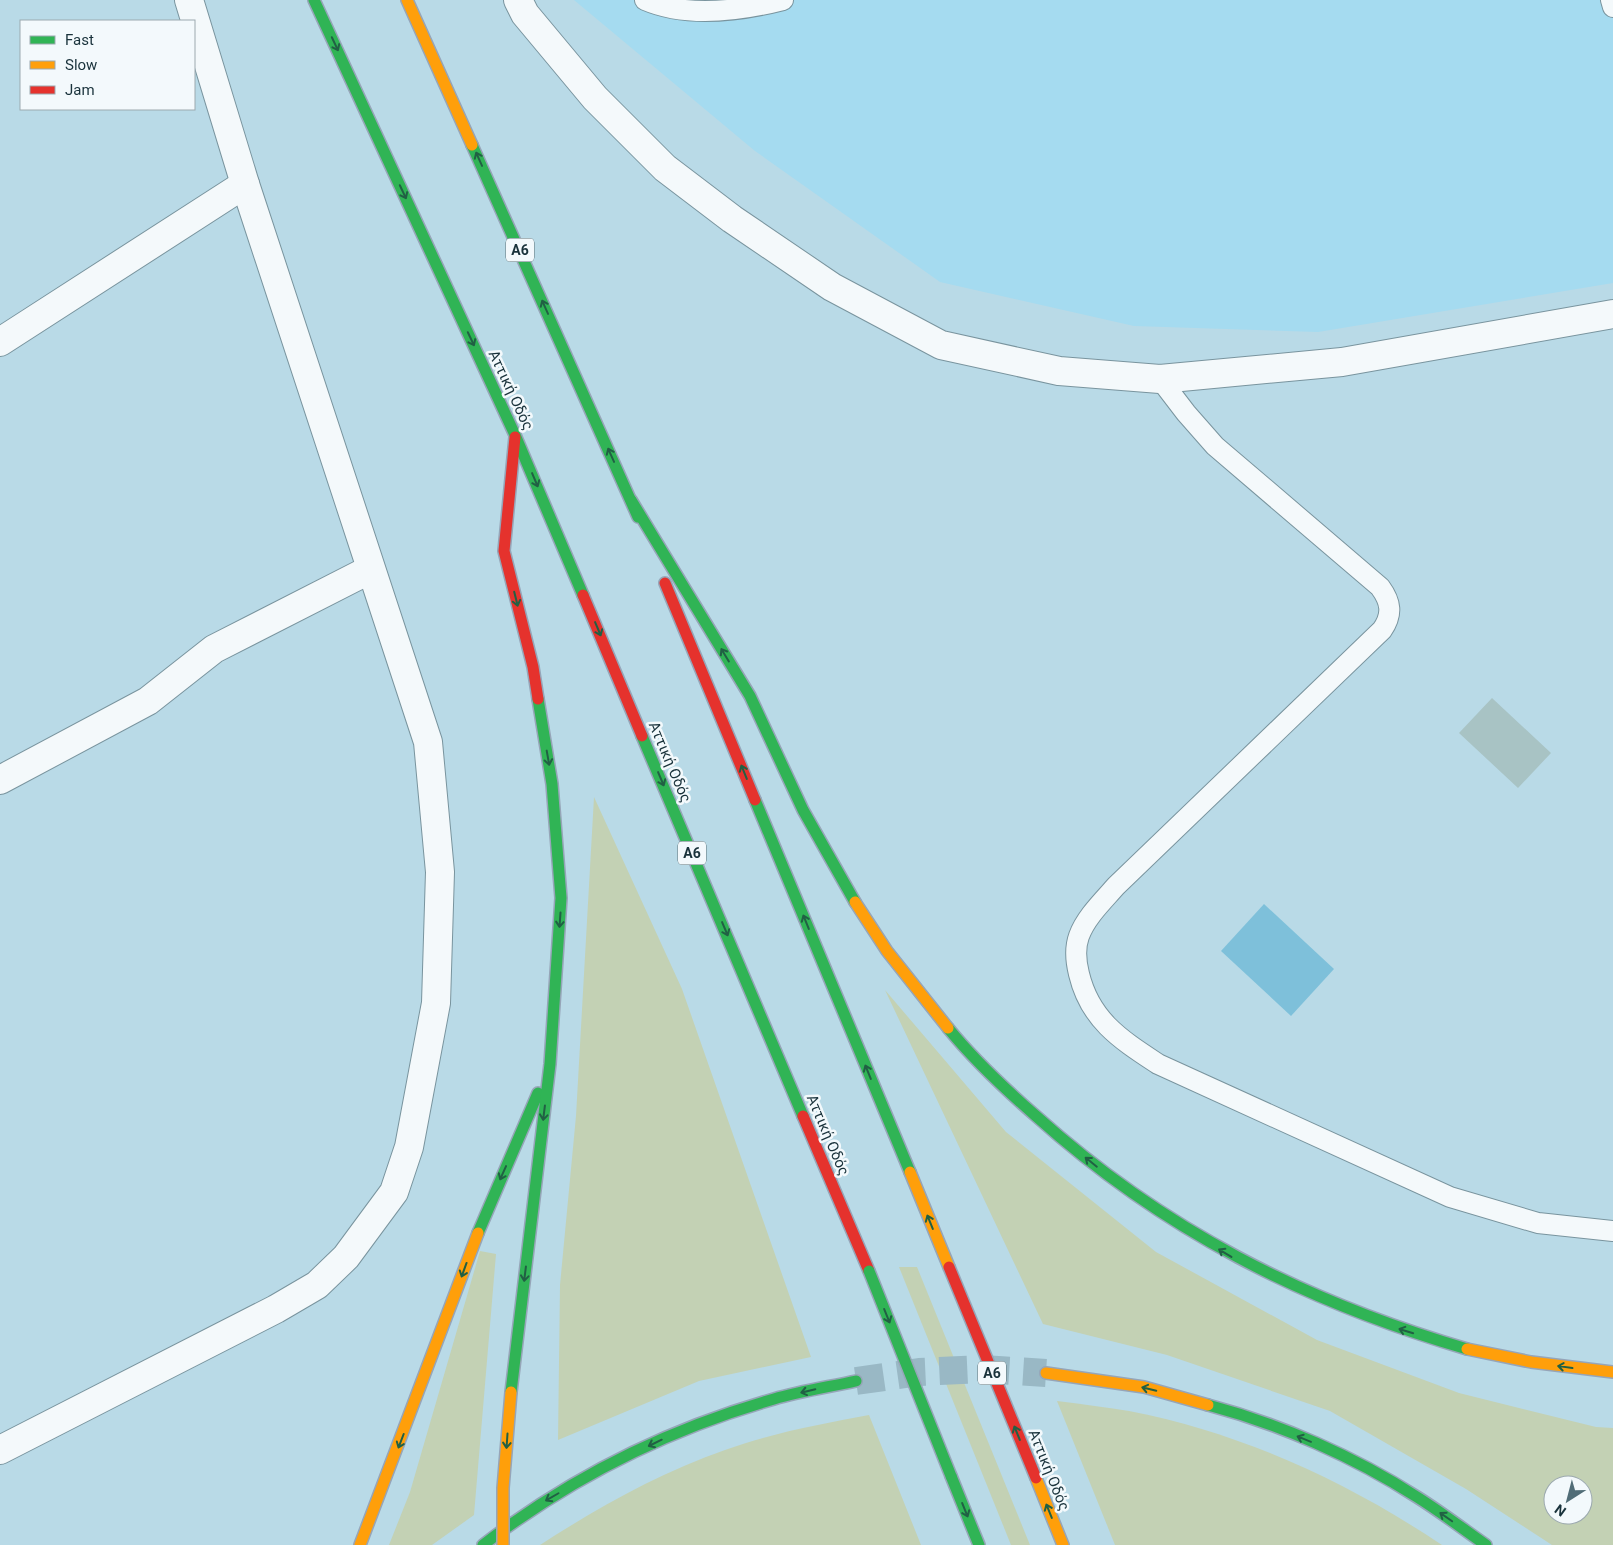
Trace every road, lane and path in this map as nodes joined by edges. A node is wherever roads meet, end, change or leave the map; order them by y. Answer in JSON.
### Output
{"nodes":[{"id":1,"x":189,"y":0,"type":"edge"},
{"id":2,"x":314,"y":0,"type":"edge"},
{"id":3,"x":407,"y":0,"type":"edge"},
{"id":4,"x":518,"y":0,"type":"edge"},
{"id":5,"x":645,"y":0,"type":"edge"},
{"id":6,"x":783,"y":0,"type":"edge"},
{"id":7,"x":1611,"y":0,"type":"edge"},
{"id":8,"x":1613,"y":7,"type":"edge"},
{"id":9,"x":195,"y":20,"type":"edge"},
{"id":10,"x":195,"y":20,"type":"edge"},
{"id":11,"x":244,"y":184,"type":"junction"},
{"id":12,"x":1613,"y":314,"type":"edge"},
{"id":13,"x":0,"y":342,"type":"edge"},
{"id":14,"x":1160,"y":379,"type":"junction"},
{"id":15,"x":515,"y":435,"type":"junction"},
{"id":16,"x":631,"y":500,"type":"junction"},
{"id":17,"x":370,"y":570,"type":"junction"},
{"id":18,"x":0,"y":780,"type":"edge"},
{"id":19,"x":550,"y":1064,"type":"junction"},
{"id":20,"x":1613,"y":1231,"type":"edge"},
{"id":21,"x":1613,"y":1372,"type":"edge"},
{"id":22,"x":1046,"y":1374,"type":"tunnel mouth"},
{"id":23,"x":856,"y":1381,"type":"tunnel mouth"},
{"id":24,"x":0,"y":1450,"type":"edge"},
{"id":25,"x":360,"y":1545,"type":"edge"},
{"id":26,"x":483,"y":1545,"type":"edge"},
{"id":27,"x":503,"y":1545,"type":"edge"},
{"id":28,"x":979,"y":1545,"type":"edge"},
{"id":29,"x":1063,"y":1545,"type":"edge"},
{"id":30,"x":1486,"y":1545,"type":"edge"}],
"edges":[{"from":1,"to":10,"type":"street"},
{"from":2,"to":15,"type":"highway","name":"Αττική Οδός","number":"Α6","one_way":true},
{"from":16,"to":3,"type":"highway","name":"Αττική Οδός","number":"Α6","one_way":true},
{"from":4,"to":14,"type":"street"},
{"from":5,"to":6,"type":"lane"},
{"from":7,"to":8,"type":"lane"},
{"from":9,"to":11,"type":"street"},
{"from":11,"to":13,"type":"street"},
{"from":11,"to":17,"type":"street"},
{"from":12,"to":14,"type":"street"},
{"from":14,"to":20,"type":"lane"},
{"from":15,"to":19,"type":"highway","one_way":true},
{"from":15,"to":28,"type":"highway","name":"Αττική Οδός","number":"Α6","one_way":true,"bridge":true},
{"from":21,"to":16,"type":"highway","one_way":true},
{"from":29,"to":16,"type":"highway","name":"Αττική Οδός","number":"Α6","one_way":true,"bridge":true},
{"from":17,"to":18,"type":"street"},
{"from":17,"to":24,"type":"street"},
{"from":19,"to":25,"type":"highway","one_way":true},
{"from":19,"to":27,"type":"highway","one_way":true,"bridge":true},
{"from":30,"to":22,"type":"highway","one_way":true},
{"from":23,"to":26,"type":"highway","one_way":true}]}
